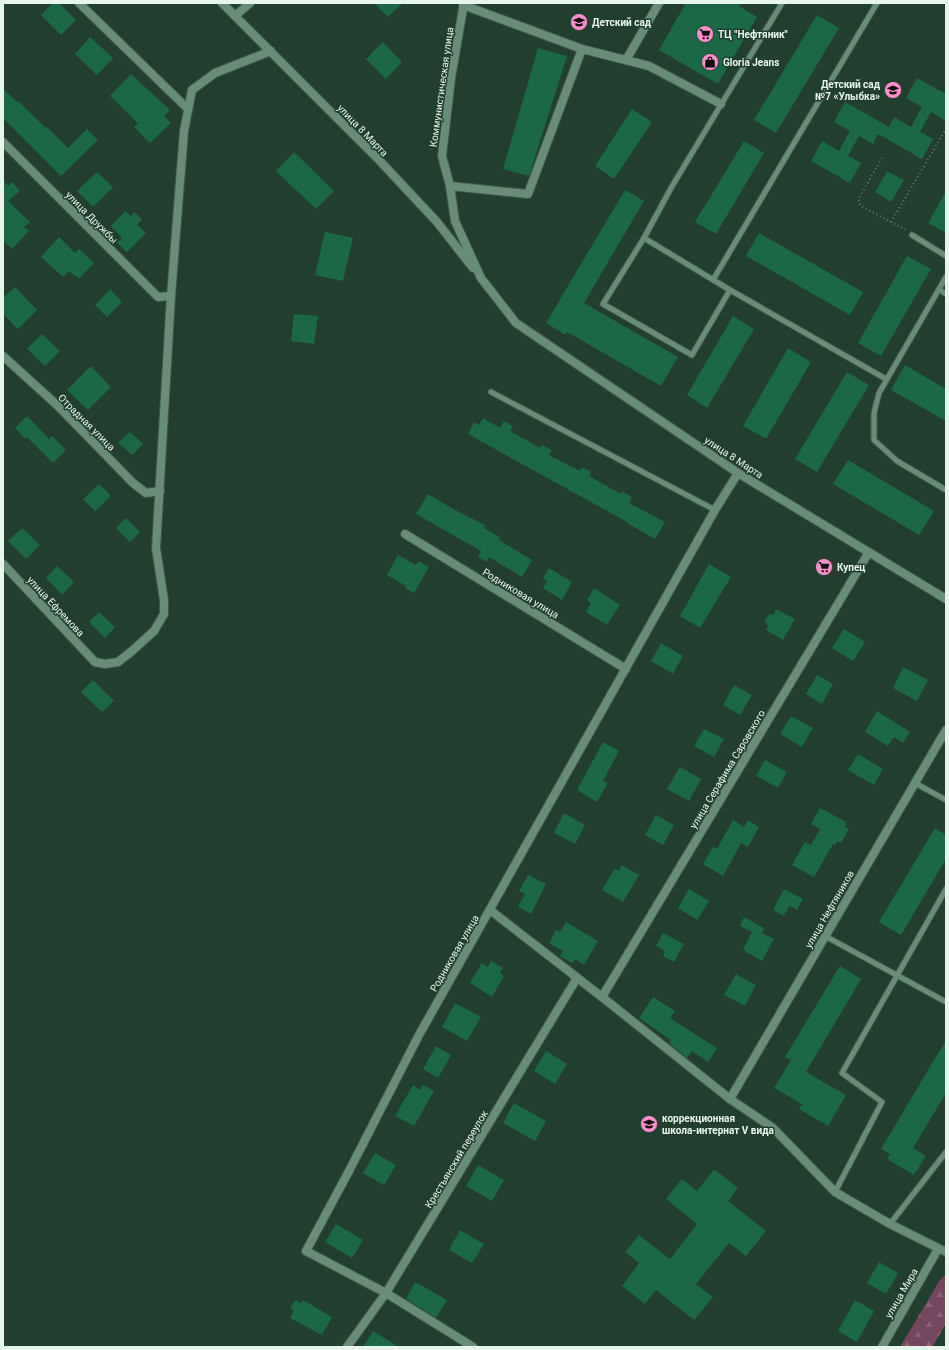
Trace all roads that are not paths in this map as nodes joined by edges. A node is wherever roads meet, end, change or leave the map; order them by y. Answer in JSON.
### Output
{"nodes":[{"id":1,"x":79,"y":3,"type":"edge"},
{"id":2,"x":222,"y":3,"type":"edge"},
{"id":3,"x":250,"y":3,"type":"edge"},
{"id":4,"x":659,"y":3,"type":"edge"},
{"id":5,"x":782,"y":3,"type":"edge"},
{"id":6,"x":877,"y":3,"type":"edge"},
{"id":7,"x":463,"y":4,"type":"edge"},
{"id":8,"x":236,"y":16,"type":"junction"},
{"id":9,"x":582,"y":49,"type":"junction"},
{"id":10,"x":271,"y":51,"type":"junction"},
{"id":11,"x":626,"y":60,"type":"junction"},
{"id":12,"x":721,"y":104,"type":"junction"},
{"id":13,"x":188,"y":109,"type":"junction"},
{"id":14,"x":3,"y":142,"type":"edge"},
{"id":15,"x":450,"y":186,"type":"junction"},
{"id":16,"x":912,"y":235,"type":"dead end"},
{"id":17,"x":644,"y":238,"type":"junction"},
{"id":18,"x":946,"y":256,"type":"edge"},
{"id":19,"x":946,"y":277,"type":"edge"},
{"id":20,"x":481,"y":278,"type":"junction"},
{"id":21,"x":713,"y":280,"type":"junction"},
{"id":22,"x":939,"y":289,"type":"junction"},
{"id":23,"x":730,"y":290,"type":"junction"},
{"id":24,"x":946,"y":294,"type":"edge"},
{"id":25,"x":170,"y":296,"type":"junction"},
{"id":26,"x":516,"y":323,"type":"joint"},
{"id":27,"x":3,"y":356,"type":"edge"},
{"id":28,"x":886,"y":379,"type":"junction"},
{"id":29,"x":492,"y":392,"type":"dead end"},
{"id":30,"x":738,"y":473,"type":"junction"},
{"id":31,"x":946,"y":490,"type":"edge"},
{"id":32,"x":160,"y":491,"type":"junction"},
{"id":33,"x":715,"y":510,"type":"junction"},
{"id":34,"x":406,"y":534,"type":"dead end"},
{"id":35,"x":869,"y":552,"type":"junction"},
{"id":36,"x":3,"y":564,"type":"edge"},
{"id":37,"x":946,"y":598,"type":"edge"},
{"id":38,"x":626,"y":669,"type":"junction"},
{"id":39,"x":946,"y":730,"type":"edge"},
{"id":40,"x":915,"y":783,"type":"junction"},
{"id":41,"x":946,"y":800,"type":"edge"},
{"id":42,"x":946,"y":889,"type":"edge"},
{"id":43,"x":490,"y":910,"type":"junction"},
{"id":44,"x":825,"y":936,"type":"junction"},
{"id":45,"x":898,"y":976,"type":"junction"},
{"id":46,"x":577,"y":978,"type":"junction"},
{"id":47,"x":602,"y":997,"type":"junction"},
{"id":48,"x":946,"y":1002,"type":"edge"},
{"id":49,"x":730,"y":1100,"type":"junction"},
{"id":50,"x":946,"y":1152,"type":"edge"},
{"id":51,"x":835,"y":1192,"type":"junction"},
{"id":52,"x":890,"y":1224,"type":"junction"},
{"id":53,"x":942,"y":1250,"type":"edge"},
{"id":54,"x":386,"y":1293,"type":"junction"},
{"id":55,"x":347,"y":1347,"type":"edge"},
{"id":56,"x":473,"y":1347,"type":"edge"},
{"id":57,"x":882,"y":1347,"type":"edge"}],
"edges":[{"from":1,"to":13,"type":"street"},
{"from":2,"to":8,"type":"street","name":"улица 8 Марта"},
{"from":3,"to":8,"type":"street"},
{"from":4,"to":11,"type":"street"},
{"from":5,"to":12,"type":"lane"},
{"from":6,"to":21,"type":"lane"},
{"from":7,"to":9,"type":"street"},
{"from":7,"to":15,"type":"street","name":"Коммунистическая улица"},
{"from":8,"to":10,"type":"street","name":"улица 8 Марта"},
{"from":9,"to":11,"type":"street"},
{"from":9,"to":15,"type":"street"},
{"from":10,"to":13,"type":"street"},
{"from":10,"to":20,"type":"street","name":"улица 8 Марта"},
{"from":11,"to":12,"type":"street"},
{"from":12,"to":17,"type":"lane"},
{"from":13,"to":25,"type":"street"},
{"from":14,"to":25,"type":"street","name":"улица Дружбы"},
{"from":15,"to":20,"type":"street","name":"Коммунистическая улица"},
{"from":16,"to":18,"type":"lane"},
{"from":17,"to":21,"type":"lane"},
{"from":17,"to":23,"type":"lane"},
{"from":19,"to":22,"type":"lane"},
{"from":20,"to":26,"type":"street","name":"Коммунистическая улица"},
{"from":21,"to":23,"type":"lane"},
{"from":22,"to":24,"type":"lane"},
{"from":22,"to":28,"type":"lane"},
{"from":23,"to":28,"type":"lane"},
{"from":25,"to":32,"type":"street"},
{"from":26,"to":30,"type":"street","name":"улица 8 Марта"},
{"from":27,"to":32,"type":"street","name":"Отрадная улица"},
{"from":28,"to":31,"type":"lane"},
{"from":29,"to":33,"type":"lane"},
{"from":30,"to":33,"type":"street","name":"Родниковая улица"},
{"from":30,"to":35,"type":"street","name":"улица 8 Марта"},
{"from":32,"to":36,"type":"street","name":"улица Ефремова"},
{"from":33,"to":38,"type":"street","name":"Родниковая улица"},
{"from":34,"to":38,"type":"street","name":"Родниковая улица"},
{"from":35,"to":37,"type":"street","name":"улица 8 Марта"},
{"from":35,"to":47,"type":"street","name":"улица Серафима Саровского"},
{"from":38,"to":43,"type":"street","name":"Родниковая улица"},
{"from":39,"to":40,"type":"street","name":"улица Нефтяников"},
{"from":40,"to":41,"type":"lane"},
{"from":40,"to":44,"type":"street","name":"улица Нефтяников"},
{"from":42,"to":45,"type":"lane"},
{"from":43,"to":46,"type":"street"},
{"from":43,"to":54,"type":"street","name":"Родниковая улица"},
{"from":44,"to":45,"type":"lane"},
{"from":44,"to":49,"type":"street","name":"улица Нефтяников"},
{"from":45,"to":48,"type":"lane"},
{"from":45,"to":51,"type":"lane"},
{"from":46,"to":47,"type":"street"},
{"from":46,"to":54,"type":"street","name":"Крестьянский переулок"},
{"from":47,"to":49,"type":"street"},
{"from":49,"to":51,"type":"street"},
{"from":50,"to":52,"type":"lane"},
{"from":51,"to":52,"type":"street"},
{"from":52,"to":53,"type":"street"},
{"from":53,"to":57,"type":"street","name":"улица Мира"},
{"from":54,"to":55,"type":"street","name":"Крестьянский переулок"},
{"from":54,"to":56,"type":"street"}]}
